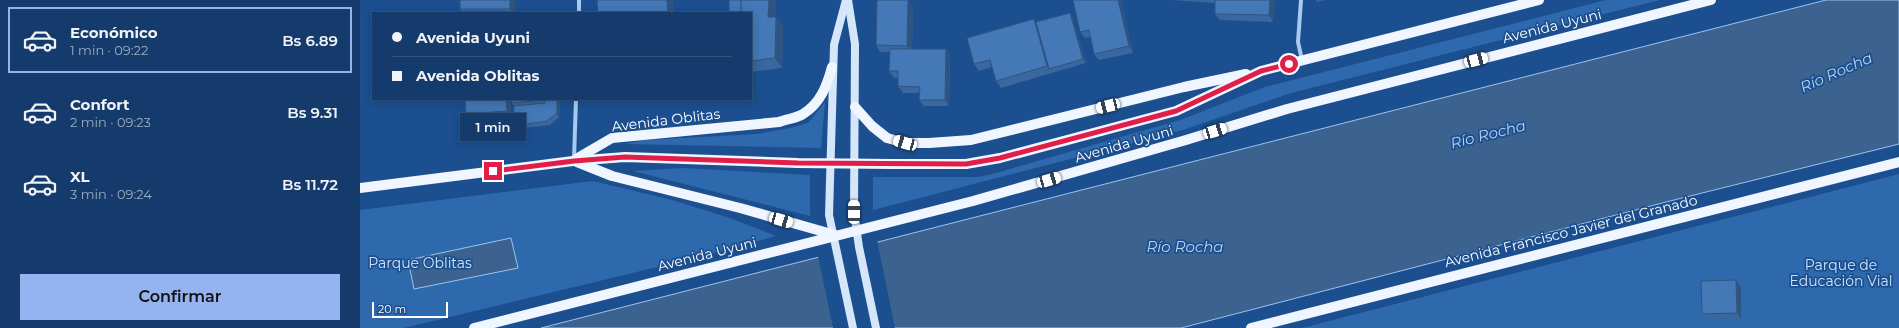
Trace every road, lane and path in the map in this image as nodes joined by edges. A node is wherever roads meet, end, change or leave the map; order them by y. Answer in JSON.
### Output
{"nodes":[{"id":1,"x":579,"y":0,"type":"edge"},
{"id":2,"x":847,"y":0,"type":"edge"},
{"id":3,"x":1301,"y":0,"type":"edge"},
{"id":4,"x":1539,"y":0,"type":"edge"},
{"id":5,"x":1711,"y":0,"type":"edge"},
{"id":6,"x":579,"y":12,"type":"edge"},
{"id":7,"x":1302,"y":60,"type":"junction"},
{"id":8,"x":832,"y":67,"type":"junction"},
{"id":9,"x":1261,"y":71,"type":"junction"},
{"id":10,"x":576,"y":100,"type":"edge"},
{"id":11,"x":855,"y":106,"type":"junction"},
{"id":12,"x":574,"y":161,"type":"junction"},
{"id":13,"x":1899,"y":162,"type":"edge"},
{"id":14,"x":360,"y":188,"type":"edge"},
{"id":15,"x":836,"y":236,"type":"junction"},
{"id":16,"x":474,"y":328,"type":"edge"},
{"id":17,"x":853,"y":328,"type":"edge"},
{"id":18,"x":876,"y":328,"type":"edge"},
{"id":19,"x":1251,"y":328,"type":"edge"}],
"edges":[{"from":1,"to":6,"type":"street"},
{"from":2,"to":8,"type":"main road"},
{"from":2,"to":11,"type":"main road"},
{"from":3,"to":7,"type":"street"},
{"from":4,"to":7,"type":"main road","name":"Avenida Uyuni"},
{"from":5,"to":15,"type":"main road","name":"Avenida Uyuni"},
{"from":7,"to":9,"type":"main road","name":"Avenida Uyuni"},
{"from":8,"to":12,"type":"main road","name":"Avenida Oblitas"},
{"from":8,"to":17,"type":"main road"},
{"from":9,"to":11,"type":"main road"},
{"from":9,"to":12,"type":"main road","name":"Avenida Uyuni"},
{"from":10,"to":12,"type":"street"},
{"from":11,"to":18,"type":"main road"},
{"from":12,"to":14,"type":"main road","name":"Avenida Oblitas"},
{"from":12,"to":15,"type":"main road"},
{"from":13,"to":19,"type":"main road","name":"Avenida Francisco Javier del Granado"},
{"from":15,"to":16,"type":"main road","name":"Avenida Uyuni"}]}
